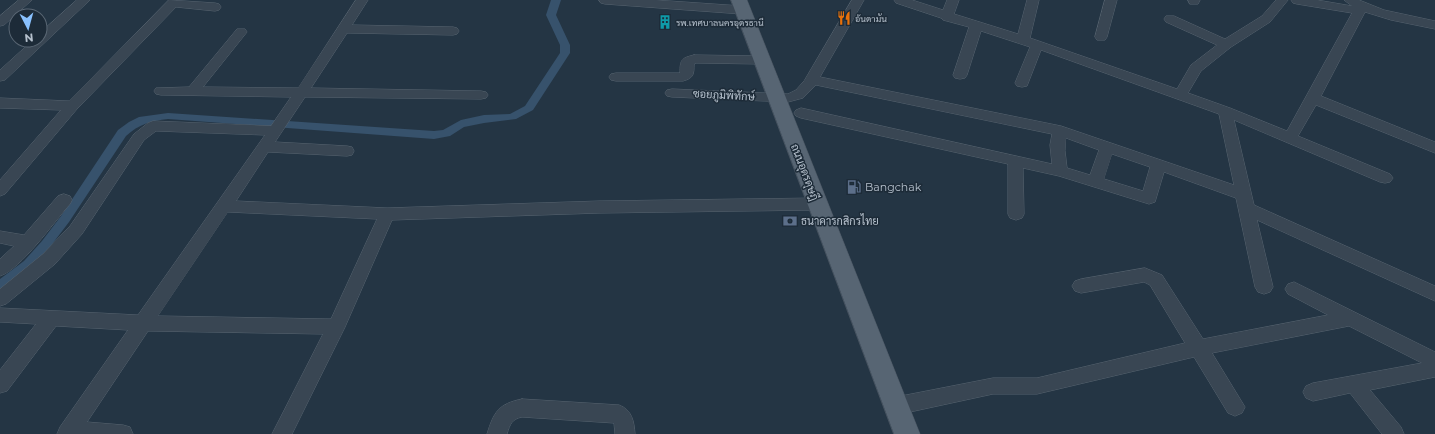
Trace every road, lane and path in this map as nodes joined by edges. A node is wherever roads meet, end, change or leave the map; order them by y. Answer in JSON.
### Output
{"nodes":[{"id":1,"x":26,"y":0,"type":"edge"},
{"id":2,"x":84,"y":0,"type":"edge"},
{"id":3,"x":362,"y":0,"type":"edge"},
{"id":4,"x":606,"y":0,"type":"edge"},
{"id":5,"x":858,"y":0,"type":"edge"},
{"id":6,"x":900,"y":0,"type":"edge"},
{"id":7,"x":953,"y":0,"type":"edge"},
{"id":8,"x":1033,"y":0,"type":"edge"},
{"id":9,"x":1111,"y":0,"type":"edge"},
{"id":10,"x":1282,"y":0,"type":"edge"},
{"id":11,"x":1297,"y":0,"type":"edge"},
{"id":12,"x":1350,"y":0,"type":"edge"},
{"id":13,"x":174,"y":2,"type":"edge"},
{"id":14,"x":740,"y":5,"type":"edge"},
{"id":15,"x":216,"y":7,"type":"dead end"},
{"id":16,"x":1360,"y":9,"type":"junction"},
{"id":17,"x":947,"y":16,"type":"junction"},
{"id":18,"x":1170,"y":19,"type":"dead end"},
{"id":19,"x":0,"y":22,"type":"edge"},
{"id":20,"x":1435,"y":25,"type":"edge"},
{"id":21,"x":976,"y":26,"type":"junction"},
{"id":22,"x":343,"y":29,"type":"junction"},
{"id":23,"x":453,"y":31,"type":"dead end"},
{"id":24,"x":241,"y":32,"type":"dead end"},
{"id":25,"x":1101,"y":37,"type":"dead end"},
{"id":26,"x":1023,"y":41,"type":"junction"},
{"id":27,"x":1226,"y":44,"type":"junction"},
{"id":28,"x":1037,"y":45,"type":"junction"},
{"id":29,"x":761,"y":60,"type":"junction"},
{"id":30,"x":960,"y":75,"type":"dead end"},
{"id":31,"x":0,"y":77,"type":"edge"},
{"id":32,"x":616,"y":77,"type":"dead end"},
{"id":33,"x":811,"y":82,"type":"junction"},
{"id":34,"x":1022,"y":83,"type":"dead end"},
{"id":35,"x":161,"y":91,"type":"dead end"},
{"id":36,"x":193,"y":91,"type":"junction"},
{"id":37,"x":302,"y":92,"type":"junction"},
{"id":38,"x":672,"y":92,"type":"dead end"},
{"id":39,"x":481,"y":95,"type":"dead end"},
{"id":40,"x":1180,"y":95,"type":"junction"},
{"id":41,"x":776,"y":98,"type":"junction"},
{"id":42,"x":1313,"y":98,"type":"junction"},
{"id":43,"x":0,"y":103,"type":"edge"},
{"id":44,"x":72,"y":106,"type":"junction"},
{"id":45,"x":1225,"y":111,"type":"junction"},
{"id":46,"x":801,"y":113,"type":"junction"},
{"id":47,"x":278,"y":126,"type":"junction"},
{"id":48,"x":1061,"y":132,"type":"junction"},
{"id":49,"x":1290,"y":138,"type":"junction"},
{"id":50,"x":795,"y":145,"type":"junction"},
{"id":51,"x":264,"y":147,"type":"junction"},
{"id":52,"x":1107,"y":148,"type":"junction"},
{"id":53,"x":1435,"y":148,"type":"edge"},
{"id":54,"x":347,"y":151,"type":"dead end"},
{"id":55,"x":1015,"y":161,"type":"junction"},
{"id":56,"x":1158,"y":165,"type":"junction"},
{"id":57,"x":1060,"y":171,"type":"junction"},
{"id":58,"x":1385,"y":178,"type":"dead end"},
{"id":59,"x":1095,"y":181,"type":"junction"},
{"id":60,"x":0,"y":190,"type":"edge"},
{"id":61,"x":64,"y":200,"type":"dead end"},
{"id":62,"x":1245,"y":202,"type":"junction"},
{"id":63,"x":818,"y":204,"type":"junction"},
{"id":64,"x":223,"y":206,"type":"junction"},
{"id":65,"x":387,"y":214,"type":"junction"},
{"id":66,"x":1016,"y":214,"type":"dead end"},
{"id":67,"x":0,"y":237,"type":"edge"},
{"id":68,"x":28,"y":242,"type":"junction"},
{"id":69,"x":0,"y":269,"type":"edge"},
{"id":70,"x":1081,"y":286,"type":"dead end"},
{"id":71,"x":1264,"y":287,"type":"dead end"},
{"id":72,"x":1294,"y":289,"type":"dead end"},
{"id":73,"x":1435,"y":294,"type":"edge"},
{"id":74,"x":0,"y":299,"type":"edge"},
{"id":75,"x":0,"y":316,"type":"edge"},
{"id":76,"x":51,"y":318,"type":"junction"},
{"id":77,"x":1350,"y":318,"type":"junction"},
{"id":78,"x":142,"y":323,"type":"junction"},
{"id":79,"x":336,"y":327,"type":"junction"},
{"id":80,"x":1198,"y":348,"type":"junction"},
{"id":81,"x":1435,"y":361,"type":"edge"},
{"id":82,"x":1435,"y":369,"type":"edge"},
{"id":83,"x":1354,"y":384,"type":"junction"},
{"id":84,"x":0,"y":385,"type":"edge"},
{"id":85,"x":1314,"y":392,"type":"dead end"},
{"id":86,"x":896,"y":406,"type":"junction"},
{"id":87,"x":1235,"y":406,"type":"dead end"},
{"id":88,"x":499,"y":426,"type":"edge"},
{"id":89,"x":68,"y":432,"type":"edge"},
{"id":90,"x":625,"y":432,"type":"edge"},
{"id":91,"x":123,"y":434,"type":"edge"},
{"id":92,"x":282,"y":434,"type":"edge"},
{"id":93,"x":907,"y":434,"type":"edge"},
{"id":94,"x":1394,"y":434,"type":"edge"}],
"edges":[{"from":1,"to":19,"type":"street"},
{"from":2,"to":31,"type":"street"},
{"from":3,"to":22,"type":"street"},
{"from":4,"to":14,"type":"street"},
{"from":5,"to":33,"type":"street"},
{"from":6,"to":17,"type":"street"},
{"from":7,"to":17,"type":"street"},
{"from":8,"to":26,"type":"street"},
{"from":9,"to":25,"type":"street"},
{"from":10,"to":27,"type":"street"},
{"from":11,"to":16,"type":"street"},
{"from":12,"to":16,"type":"street"},
{"from":13,"to":15,"type":"street"},
{"from":13,"to":44,"type":"street"},
{"from":14,"to":29,"type":"main road","name":"ถนนอุดรดุษฎี"},
{"from":16,"to":20,"type":"street"},
{"from":16,"to":42,"type":"street"},
{"from":17,"to":21,"type":"street"},
{"from":18,"to":27,"type":"street"},
{"from":21,"to":26,"type":"street"},
{"from":21,"to":30,"type":"street"},
{"from":22,"to":23,"type":"street"},
{"from":22,"to":37,"type":"street"},
{"from":24,"to":36,"type":"street"},
{"from":26,"to":28,"type":"street"},
{"from":27,"to":40,"type":"street"},
{"from":28,"to":34,"type":"street"},
{"from":28,"to":40,"type":"street"},
{"from":29,"to":32,"type":"street"},
{"from":29,"to":41,"type":"main road","name":"ถนนอุดรดุษฎี"},
{"from":33,"to":41,"type":"street","name":"ซอยภูมิพิทักษ์"},
{"from":33,"to":46,"type":"street"},
{"from":33,"to":48,"type":"street"},
{"from":35,"to":36,"type":"street"},
{"from":36,"to":37,"type":"street"},
{"from":37,"to":39,"type":"street"},
{"from":37,"to":47,"type":"street"},
{"from":38,"to":41,"type":"street","name":"ซอยภูมิพิทักษ์"},
{"from":40,"to":45,"type":"street"},
{"from":41,"to":50,"type":"main road","name":"ถนนอุดรดุษฎี"},
{"from":42,"to":49,"type":"street"},
{"from":42,"to":53,"type":"street"},
{"from":43,"to":44,"type":"street"},
{"from":44,"to":60,"type":"street"},
{"from":45,"to":49,"type":"street"},
{"from":45,"to":62,"type":"street"},
{"from":46,"to":50,"type":"street"},
{"from":46,"to":55,"type":"street"},
{"from":47,"to":51,"type":"street"},
{"from":47,"to":74,"type":"street"},
{"from":48,"to":52,"type":"street"},
{"from":48,"to":57,"type":"street"},
{"from":49,"to":58,"type":"street"},
{"from":50,"to":63,"type":"main road","name":"ถนนอุดรดุษฎี"},
{"from":51,"to":54,"type":"street"},
{"from":51,"to":64,"type":"street"},
{"from":52,"to":56,"type":"street"},
{"from":52,"to":59,"type":"street"},
{"from":55,"to":57,"type":"street"},
{"from":55,"to":66,"type":"street"},
{"from":56,"to":59,"type":"street"},
{"from":56,"to":62,"type":"street"},
{"from":57,"to":59,"type":"street"},
{"from":61,"to":68,"type":"street"},
{"from":62,"to":71,"type":"street"},
{"from":62,"to":73,"type":"street"},
{"from":63,"to":65,"type":"street"},
{"from":63,"to":86,"type":"main road","name":"ถนนอุดรดุษฎี"},
{"from":64,"to":65,"type":"street"},
{"from":64,"to":78,"type":"street"},
{"from":65,"to":79,"type":"street"},
{"from":67,"to":68,"type":"street"},
{"from":68,"to":69,"type":"street"},
{"from":70,"to":80,"type":"street"},
{"from":72,"to":77,"type":"street"},
{"from":75,"to":76,"type":"street"},
{"from":76,"to":78,"type":"street"},
{"from":76,"to":84,"type":"street"},
{"from":77,"to":80,"type":"street"},
{"from":77,"to":81,"type":"street"},
{"from":78,"to":79,"type":"street"},
{"from":78,"to":89,"type":"street"},
{"from":79,"to":92,"type":"street"},
{"from":80,"to":86,"type":"street"},
{"from":80,"to":87,"type":"street"},
{"from":82,"to":83,"type":"street"},
{"from":83,"to":85,"type":"street"},
{"from":83,"to":94,"type":"street"},
{"from":86,"to":93,"type":"main road","name":"ถนนอุดรดุษฎี"},
{"from":88,"to":90,"type":"street"},
{"from":89,"to":91,"type":"street"}]}
